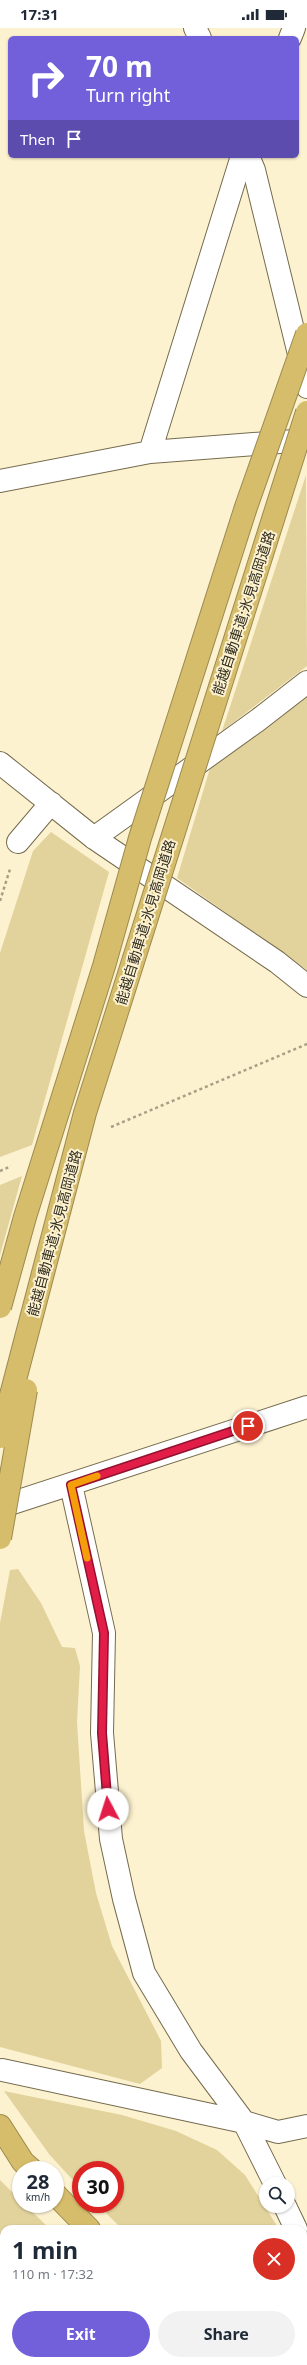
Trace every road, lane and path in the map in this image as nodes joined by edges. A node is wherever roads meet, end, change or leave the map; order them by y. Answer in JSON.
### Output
{"nodes":[{"id":1,"x":241,"y":158,"type":"edge"},
{"id":2,"x":249,"y":158,"type":"edge"},
{"id":3,"x":307,"y":334,"type":"edge"},
{"id":4,"x":307,"y":387,"type":"edge"},
{"id":5,"x":307,"y":412,"type":"edge"},
{"id":6,"x":307,"y":440,"type":"edge"},
{"id":7,"x":150,"y":452,"type":"junction"},
{"id":8,"x":0,"y":481,"type":"edge"},
{"id":9,"x":307,"y":682,"type":"edge"},
{"id":10,"x":0,"y":763,"type":"edge"},
{"id":11,"x":51,"y":803,"type":"junction"},
{"id":12,"x":94,"y":838,"type":"junction"},
{"id":13,"x":18,"y":842,"type":"dead end"},
{"id":14,"x":307,"y":986,"type":"edge"},
{"id":15,"x":307,"y":1044,"type":"edge"},
{"id":16,"x":103,"y":1130,"type":"dead end"},
{"id":17,"x":15,"y":1165,"type":"dead end"},
{"id":18,"x":0,"y":1171,"type":"edge"},
{"id":19,"x":53,"y":1237,"type":"junction"},
{"id":20,"x":0,"y":1307,"type":"edge"},
{"id":21,"x":307,"y":1407,"type":"edge"},
{"id":22,"x":0,"y":1437,"type":"edge"},
{"id":23,"x":71,"y":1485,"type":"junction"},
{"id":24,"x":0,"y":1506,"type":"edge"},
{"id":25,"x":0,"y":1538,"type":"edge"},
{"id":26,"x":2,"y":2070,"type":"dead end"},
{"id":27,"x":244,"y":2122,"type":"junction"},
{"id":28,"x":0,"y":2126,"type":"edge"},
{"id":29,"x":307,"y":2126,"type":"edge"},
{"id":30,"x":25,"y":2161,"type":"edge"},
{"id":31,"x":272,"y":2177,"type":"edge"},
{"id":32,"x":64,"y":2203,"type":"edge"},
{"id":33,"x":288,"y":2213,"type":"edge"},
{"id":34,"x":85,"y":2225,"type":"edge"},
{"id":35,"x":294,"y":2225,"type":"edge"}],
"edges":[{"from":1,"to":7,"type":"street"},
{"from":2,"to":4,"type":"street"},
{"from":3,"to":20,"type":"highway","name":"能越自動車道;氷見高岡道路","bridge":true},
{"from":5,"to":19,"type":"highway","name":"能越自動車道;氷見高岡道路","bridge":true},
{"from":6,"to":7,"type":"street"},
{"from":7,"to":8,"type":"street"},
{"from":9,"to":12,"type":"street"},
{"from":10,"to":11,"type":"street"},
{"from":11,"to":12,"type":"street"},
{"from":11,"to":13,"type":"street"},
{"from":12,"to":14,"type":"street"},
{"from":15,"to":16,"type":"path"},
{"from":17,"to":18,"type":"path"},
{"from":19,"to":22,"type":"highway","name":"能越自動車道;氷見高岡道路","bridge":true},
{"from":19,"to":25,"type":"highway","bridge":true},
{"from":21,"to":23,"type":"street"},
{"from":23,"to":24,"type":"street"},
{"from":23,"to":27,"type":"street"},
{"from":26,"to":27,"type":"street"},
{"from":27,"to":29,"type":"street"},
{"from":27,"to":31,"type":"street"},
{"from":28,"to":30,"type":"highway"},
{"from":32,"to":34,"type":"highway"},
{"from":33,"to":35,"type":"street"}]}
